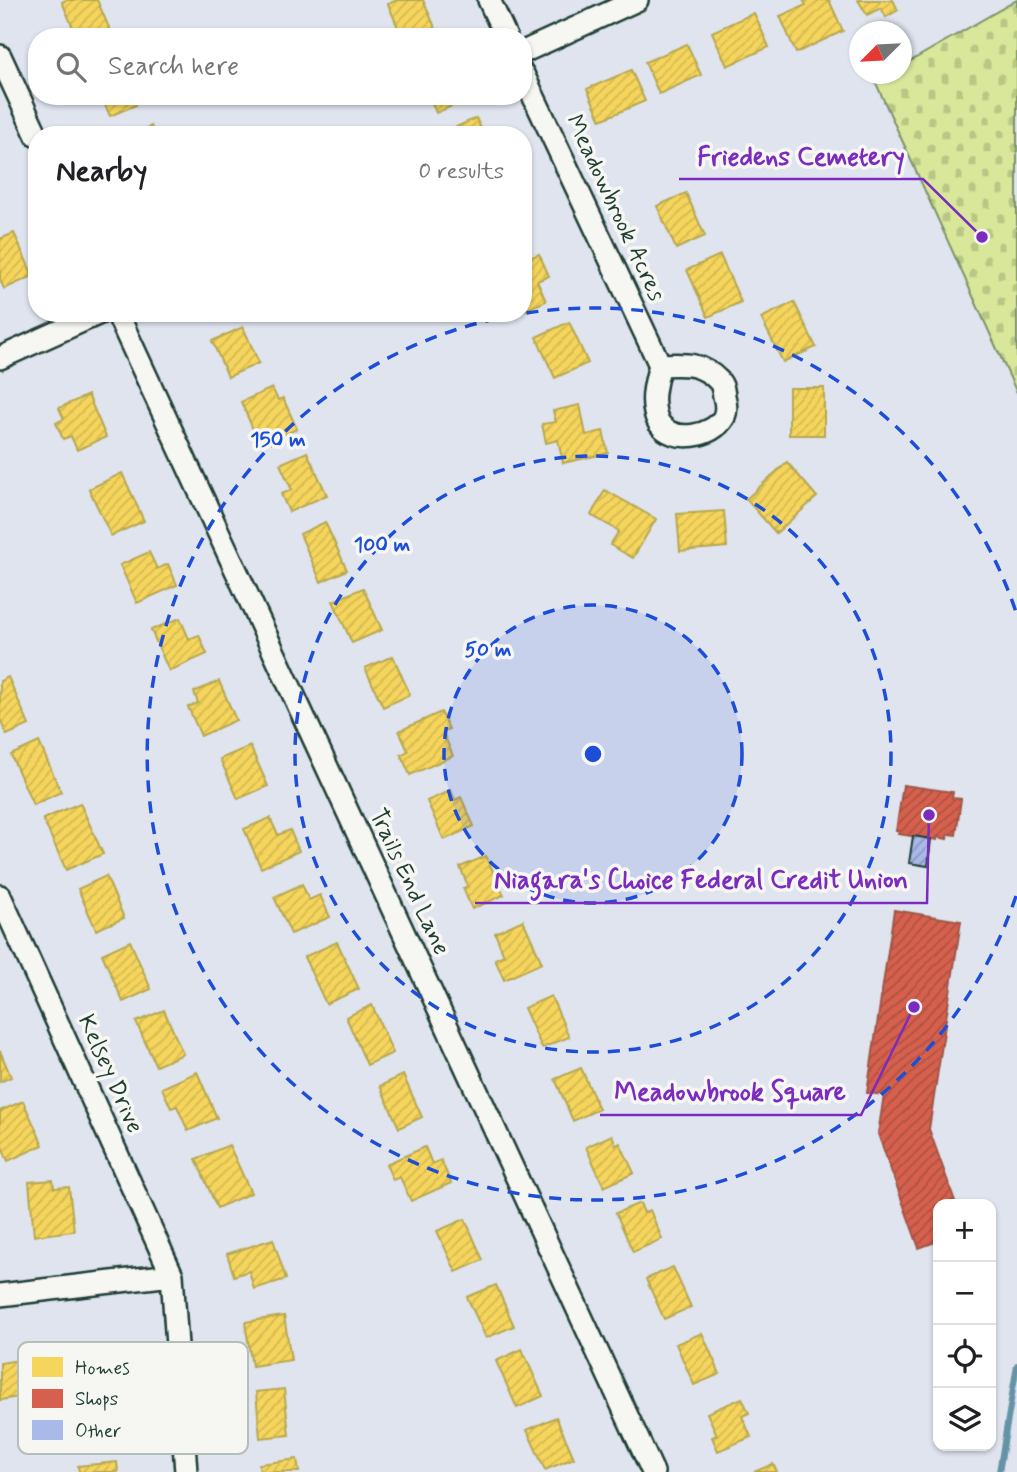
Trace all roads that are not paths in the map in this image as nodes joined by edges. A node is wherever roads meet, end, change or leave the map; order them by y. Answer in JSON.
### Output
{"nodes":[{"id":1,"x":489,"y":0,"type":"edge"},
{"id":2,"x":637,"y":0,"type":"edge"},
{"id":3,"x":502,"y":28,"type":"edge"},
{"id":4,"x":532,"y":48,"type":"edge"},
{"id":5,"x":0,"y":56,"type":"edge"},
{"id":6,"x":532,"y":93,"type":"edge"},
{"id":7,"x":32,"y":126,"type":"edge"},
{"id":8,"x":80,"y":322,"type":"edge"},
{"id":9,"x":121,"y":322,"type":"edge"},
{"id":10,"x":0,"y":358,"type":"edge"},
{"id":11,"x":660,"y":365,"type":"dead end"},
{"id":12,"x":0,"y":895,"type":"edge"},
{"id":13,"x":172,"y":1275,"type":"junction"},
{"id":14,"x":0,"y":1295,"type":"edge"},
{"id":15,"x":177,"y":1342,"type":"edge"},
{"id":16,"x":185,"y":1454,"type":"edge"},
{"id":17,"x":186,"y":1472,"type":"edge"},
{"id":18,"x":653,"y":1472,"type":"edge"}],
"edges":[{"from":1,"to":3,"type":"street"},
{"from":2,"to":4,"type":"street"},
{"from":5,"to":7,"type":"street"},
{"from":6,"to":11,"type":"street","name":"Meadowbrook Acres"},
{"from":8,"to":10,"type":"street"},
{"from":9,"to":18,"type":"street","name":"Trails End Lane"},
{"from":12,"to":13,"type":"street","name":"Kelsey Drive"},
{"from":13,"to":14,"type":"street"},
{"from":13,"to":15,"type":"street","name":"Kelsey Drive"},
{"from":16,"to":17,"type":"street","name":"Kelsey Drive"}]}
